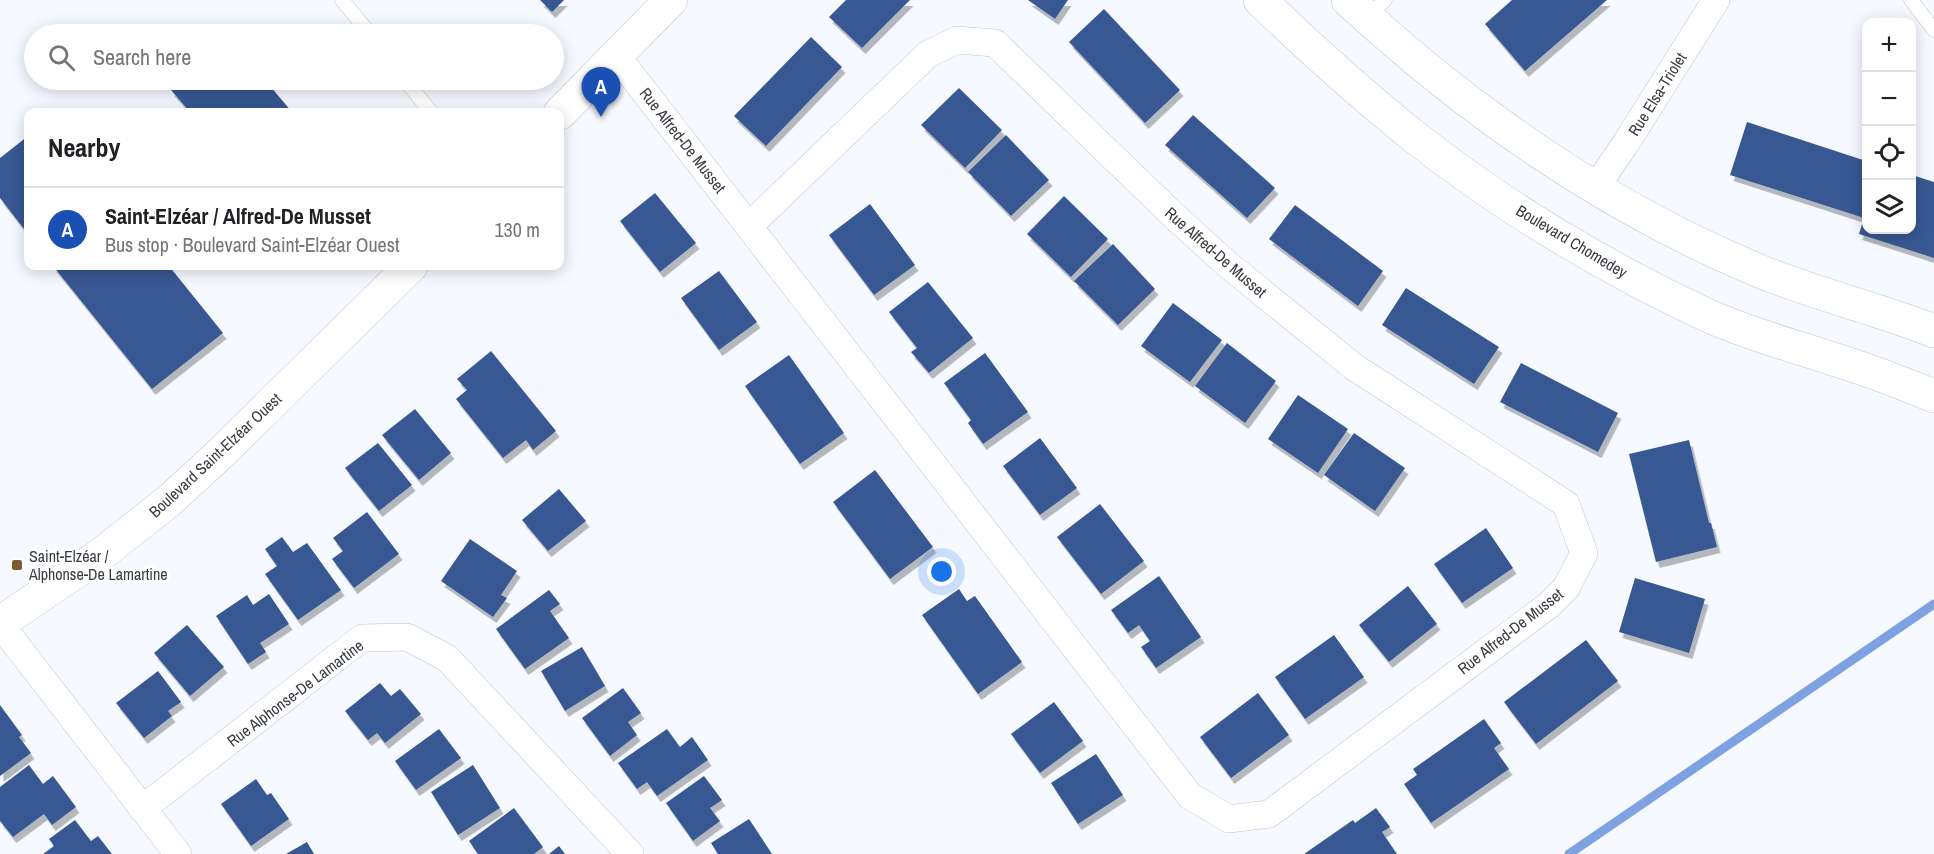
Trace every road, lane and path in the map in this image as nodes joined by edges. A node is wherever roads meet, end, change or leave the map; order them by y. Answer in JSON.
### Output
{"nodes":[{"id":1,"x":342,"y":0,"type":"edge"},
{"id":2,"x":1260,"y":0,"type":"edge"},
{"id":3,"x":1716,"y":0,"type":"edge"},
{"id":4,"x":1911,"y":0,"type":"edge"},
{"id":5,"x":658,"y":3,"type":"edge"},
{"id":6,"x":1367,"y":6,"type":"edge"},
{"id":7,"x":362,"y":24,"type":"edge"},
{"id":8,"x":1934,"y":30,"type":"edge"},
{"id":9,"x":616,"y":55,"type":"junction"},
{"id":10,"x":413,"y":90,"type":"edge"},
{"id":11,"x":428,"y":108,"type":"edge"},
{"id":12,"x":564,"y":109,"type":"edge"},
{"id":13,"x":1596,"y":187,"type":"junction"},
{"id":14,"x":749,"y":226,"type":"junction"},
{"id":15,"x":407,"y":270,"type":"edge"},
{"id":16,"x":1934,"y":331,"type":"edge"},
{"id":17,"x":1934,"y":396,"type":"edge"},
{"id":18,"x":0,"y":624,"type":"edge"},
{"id":19,"x":142,"y":809,"type":"junction"},
{"id":20,"x":178,"y":854,"type":"edge"},
{"id":21,"x":630,"y":854,"type":"edge"}],
"edges":[{"from":1,"to":7,"type":"lane"},
{"from":2,"to":17,"type":"street","name":"Boulevard Chomedey"},
{"from":3,"to":13,"type":"street","name":"Rue Elsa-Triolet"},
{"from":4,"to":8,"type":"lane"},
{"from":5,"to":9,"type":"street"},
{"from":6,"to":13,"type":"street"},
{"from":9,"to":12,"type":"street"},
{"from":9,"to":14,"type":"street","name":"Rue Alfred-De Musset"},
{"from":10,"to":11,"type":"lane"},
{"from":13,"to":16,"type":"street"},
{"from":14,"to":14,"type":"street","name":"Rue Alfred-De Musset"},
{"from":15,"to":18,"type":"street","name":"Boulevard Saint-Elzéar Ouest"},
{"from":18,"to":19,"type":"street"},
{"from":19,"to":20,"type":"street"},
{"from":19,"to":21,"type":"street","name":"Rue Alphonse-De Lamartine"}]}
